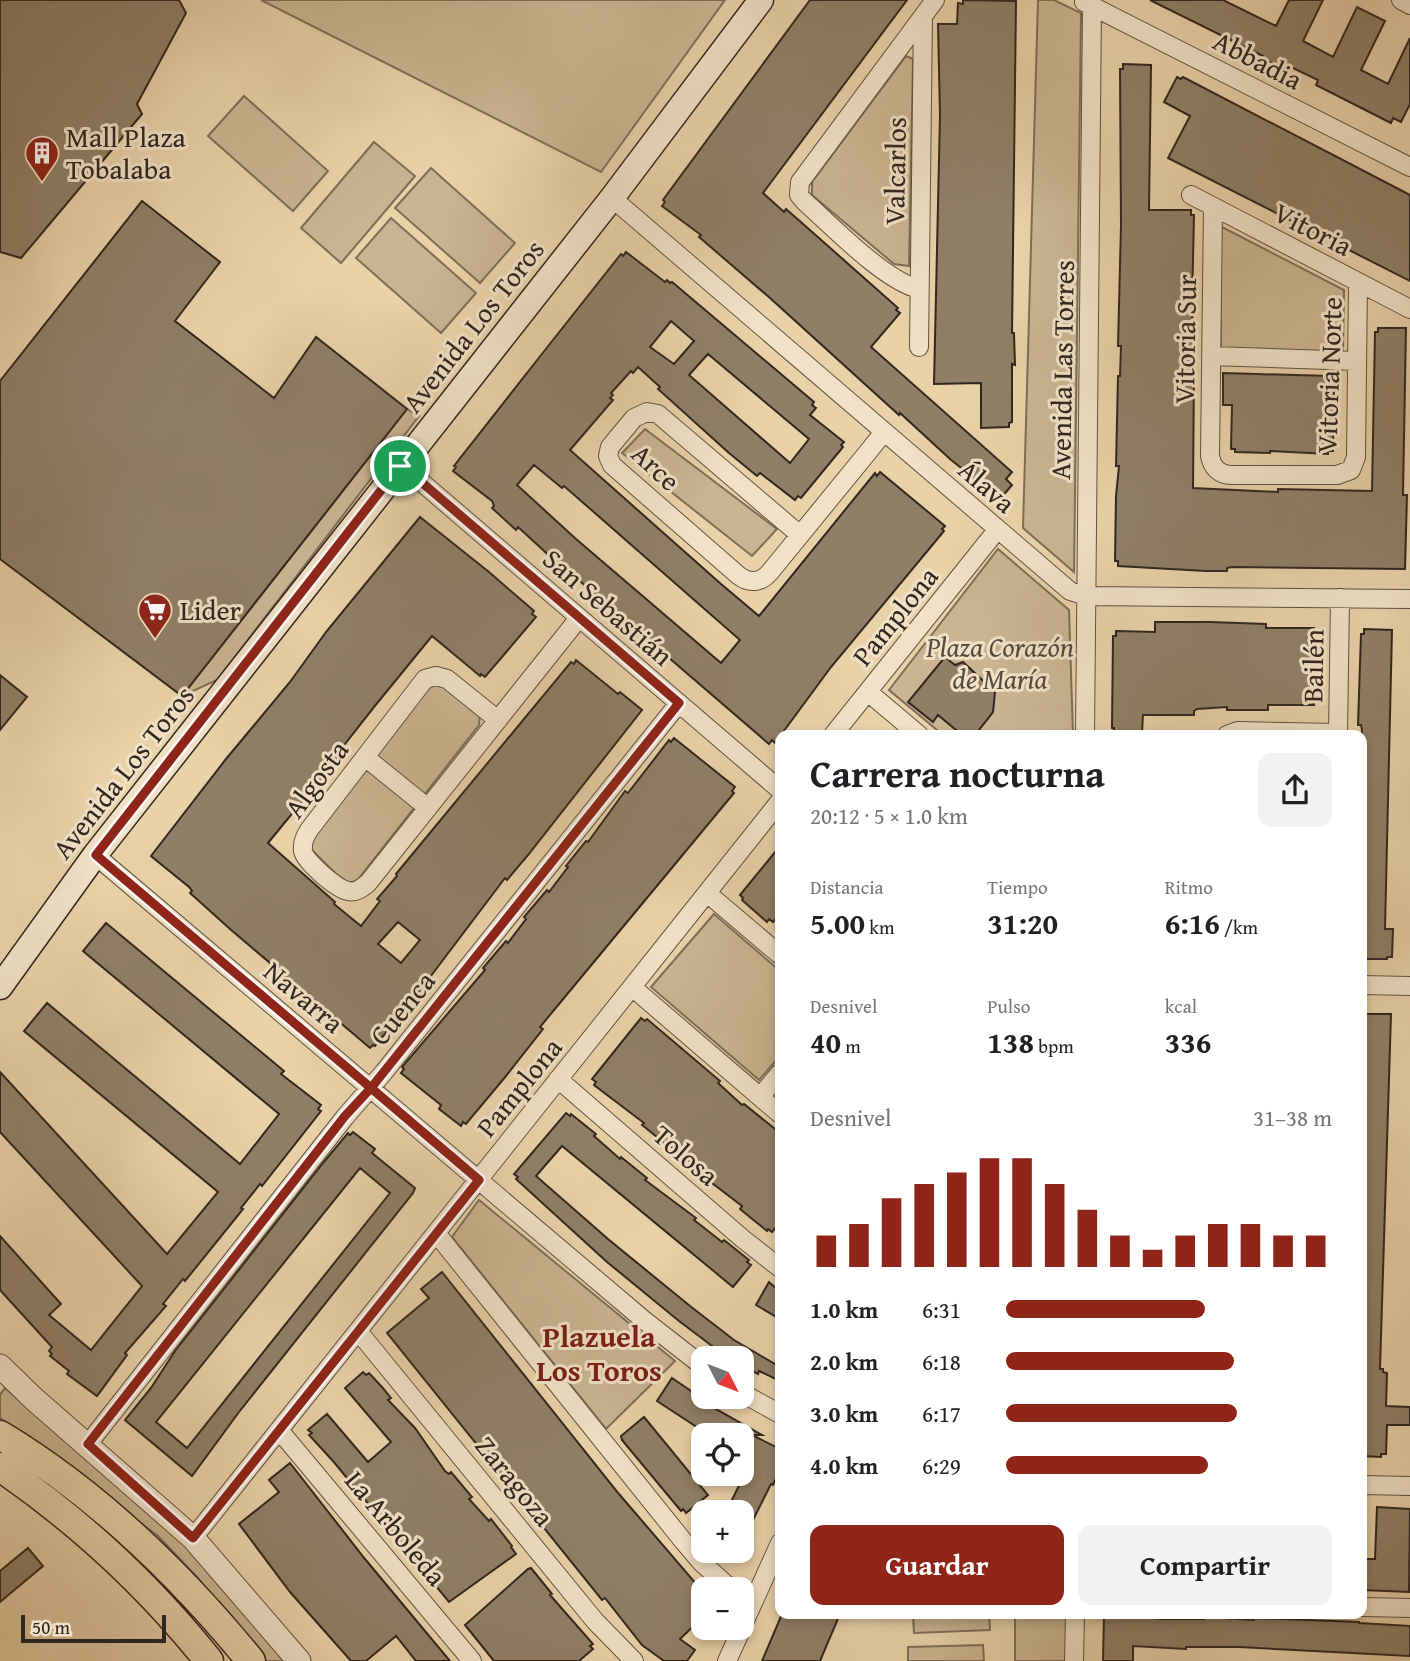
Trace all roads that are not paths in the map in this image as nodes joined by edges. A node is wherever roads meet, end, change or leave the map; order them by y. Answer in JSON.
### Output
{"nodes":[{"id":1,"x":761,"y":0,"type":"edge"},
{"id":2,"x":936,"y":0,"type":"edge"},
{"id":3,"x":1401,"y":0,"type":"edge"},
{"id":4,"x":1087,"y":3,"type":"edge"},
{"id":5,"x":1410,"y":5,"type":"edge"},
{"id":6,"x":923,"y":16,"type":"junction"},
{"id":7,"x":1410,"y":167,"type":"edge"},
{"id":8,"x":1191,"y":195,"type":"dead end"},
{"id":9,"x":612,"y":198,"type":"junction"},
{"id":10,"x":1213,"y":207,"type":"junction"},
{"id":11,"x":1358,"y":282,"type":"junction"},
{"id":12,"x":919,"y":289,"type":"junction"},
{"id":13,"x":1410,"y":309,"type":"edge"},
{"id":14,"x":919,"y":347,"type":"dead end"},
{"id":15,"x":1211,"y":356,"type":"junction"},
{"id":16,"x":1357,"y":361,"type":"junction"},
{"id":17,"x":884,"y":432,"type":"junction"},
{"id":18,"x":400,"y":466,"type":"junction"},
{"id":19,"x":1351,"y":470,"type":"joint"},
{"id":20,"x":997,"y":530,"type":"junction"},
{"id":21,"x":800,"y":535,"type":"junction"},
{"id":22,"x":1086,"y":596,"type":"junction"},
{"id":23,"x":1339,"y":598,"type":"junction"},
{"id":24,"x":1410,"y":599,"type":"edge"},
{"id":25,"x":579,"y":618,"type":"junction"},
{"id":26,"x":868,"y":692,"type":"junction"},
{"id":27,"x":679,"y":703,"type":"junction"},
{"id":28,"x":498,"y":720,"type":"junction"},
{"id":29,"x":837,"y":730,"type":"edge"},
{"id":30,"x":913,"y":730,"type":"edge"},
{"id":31,"x":1085,"y":730,"type":"edge"},
{"id":32,"x":1338,"y":730,"type":"edge"},
{"id":33,"x":365,"y":757,"type":"junction"},
{"id":34,"x":775,"y":786,"type":"edge"},
{"id":35,"x":775,"y":807,"type":"edge"},
{"id":36,"x":428,"y":808,"type":"junction"},
{"id":37,"x":96,"y":855,"type":"junction"},
{"id":38,"x":707,"y":893,"type":"junction"},
{"id":39,"x":775,"y":951,"type":"edge"},
{"id":40,"x":1367,"y":985,"type":"edge"},
{"id":41,"x":1410,"y":986,"type":"edge"},
{"id":42,"x":0,"y":987,"type":"edge"},
{"id":43,"x":632,"y":987,"type":"junction"},
{"id":44,"x":558,"y":1079,"type":"junction"},
{"id":45,"x":775,"y":1079,"type":"edge"},
{"id":46,"x":371,"y":1088,"type":"junction"},
{"id":47,"x":760,"y":1097,"type":"junction"},
{"id":48,"x":775,"y":1110,"type":"edge"},
{"id":49,"x":479,"y":1180,"type":"junction"},
{"id":50,"x":436,"y":1233,"type":"junction"},
{"id":51,"x":775,"y":1264,"type":"edge"},
{"id":52,"x":358,"y":1331,"type":"junction"},
{"id":53,"x":691,"y":1357,"type":"edge"},
{"id":54,"x":0,"y":1366,"type":"edge"},
{"id":55,"x":754,"y":1400,"type":"edge"},
{"id":56,"x":775,"y":1411,"type":"edge"},
{"id":57,"x":279,"y":1430,"type":"junction"},
{"id":58,"x":0,"y":1434,"type":"edge"},
{"id":59,"x":88,"y":1444,"type":"junction"},
{"id":60,"x":0,"y":1467,"type":"edge"},
{"id":61,"x":1367,"y":1485,"type":"edge"},
{"id":62,"x":1410,"y":1486,"type":"edge"},
{"id":63,"x":193,"y":1538,"type":"junction"},
{"id":64,"x":775,"y":1552,"type":"edge"},
{"id":65,"x":718,"y":1577,"type":"edge"},
{"id":66,"x":754,"y":1589,"type":"edge"},
{"id":67,"x":1367,"y":1607,"type":"edge"},
{"id":68,"x":1410,"y":1608,"type":"edge"},
{"id":69,"x":1075,"y":1619,"type":"edge"},
{"id":70,"x":736,"y":1640,"type":"edge"},
{"id":71,"x":209,"y":1661,"type":"edge"},
{"id":72,"x":251,"y":1661,"type":"edge"},
{"id":73,"x":299,"y":1661,"type":"edge"},
{"id":74,"x":472,"y":1661,"type":"edge"},
{"id":75,"x":634,"y":1661,"type":"edge"},
{"id":76,"x":727,"y":1661,"type":"edge"},
{"id":77,"x":1074,"y":1661,"type":"edge"}],
"edges":[{"from":1,"to":9,"type":"main road","name":"Avenida Los Toros"},
{"from":2,"to":6,"type":"street"},
{"from":3,"to":5,"type":"street"},
{"from":4,"to":7,"type":"street","name":"Abbadia"},
{"from":4,"to":22,"type":"street","name":"Avenida Las Torres"},
{"from":6,"to":12,"type":"street","name":"Valcarlos"},
{"from":6,"to":12,"type":"street"},
{"from":8,"to":10,"type":"street","name":"Vitoria"},
{"from":9,"to":17,"type":"street","name":"Álava"},
{"from":9,"to":18,"type":"main road","name":"Avenida Los Toros"},
{"from":10,"to":11,"type":"street","name":"Vitoria"},
{"from":10,"to":15,"type":"street","name":"Vitoria Sur"},
{"from":11,"to":13,"type":"street","name":"Vitoria"},
{"from":11,"to":16,"type":"street","name":"Vitoria Norte"},
{"from":12,"to":14,"type":"street","name":"Valcarlos"},
{"from":15,"to":16,"type":"street"},
{"from":15,"to":19,"type":"street","name":"Vitoria Sur"},
{"from":16,"to":19,"type":"street","name":"Vitoria Norte"},
{"from":17,"to":20,"type":"street","name":"Álava"},
{"from":17,"to":21,"type":"street","name":"Arce"},
{"from":18,"to":25,"type":"street","name":"San Sebastián"},
{"from":18,"to":37,"type":"main road","name":"Avenida Los Toros"},
{"from":20,"to":22,"type":"street","name":"Álava"},
{"from":20,"to":26,"type":"street","name":"Pamplona"},
{"from":21,"to":21,"type":"street","name":"Arce"},
{"from":22,"to":23,"type":"street","name":"Álava"},
{"from":22,"to":31,"type":"street","name":"Avenida Las Torres"},
{"from":23,"to":24,"type":"street","name":"Álava"},
{"from":23,"to":32,"type":"street","name":"Bailén"},
{"from":25,"to":27,"type":"street","name":"San Sebastián"},
{"from":25,"to":28,"type":"street","name":"Algosta"},
{"from":26,"to":29,"type":"street","name":"Pamplona"},
{"from":26,"to":30,"type":"street"},
{"from":27,"to":34,"type":"street","name":"San Sebastián"},
{"from":27,"to":46,"type":"street","name":"Cuenca"},
{"from":28,"to":33,"type":"street","name":"Algosta"},
{"from":28,"to":36,"type":"street","name":"Algosta"},
{"from":33,"to":36,"type":"street"},
{"from":33,"to":36,"type":"street","name":"Algosta"},
{"from":35,"to":38,"type":"street","name":"Pamplona"},
{"from":37,"to":42,"type":"main road","name":"Avenida Los Toros"},
{"from":37,"to":46,"type":"street","name":"Navarra"},
{"from":38,"to":39,"type":"street"},
{"from":38,"to":43,"type":"street","name":"Pamplona"},
{"from":40,"to":41,"type":"street"},
{"from":43,"to":44,"type":"street","name":"Pamplona"},
{"from":43,"to":47,"type":"street"},
{"from":44,"to":49,"type":"street","name":"Pamplona"},
{"from":44,"to":51,"type":"street","name":"Tolosa"},
{"from":45,"to":47,"type":"street"},
{"from":46,"to":49,"type":"street","name":"Navarra"},
{"from":46,"to":59,"type":"street","name":"Cuenca"},
{"from":47,"to":48,"type":"street"},
{"from":49,"to":50,"type":"street","name":"Pamplona"},
{"from":49,"to":53,"type":"street","name":"Navarra"},
{"from":50,"to":52,"type":"street","name":"Pamplona"},
{"from":50,"to":65,"type":"street"},
{"from":52,"to":57,"type":"street","name":"Pamplona"},
{"from":52,"to":75,"type":"street","name":"Zaragoza"},
{"from":54,"to":59,"type":"street"},
{"from":55,"to":56,"type":"street"},
{"from":57,"to":63,"type":"street","name":"Pamplona"},
{"from":57,"to":74,"type":"street","name":"La Arboleda"},
{"from":58,"to":72,"type":"main road"},
{"from":59,"to":63,"type":"street"},
{"from":60,"to":71,"type":"main road"},
{"from":61,"to":62,"type":"street"},
{"from":63,"to":73,"type":"street"},
{"from":64,"to":66,"type":"street"},
{"from":67,"to":68,"type":"street"},
{"from":69,"to":77,"type":"street"},
{"from":70,"to":76,"type":"street"}]}
